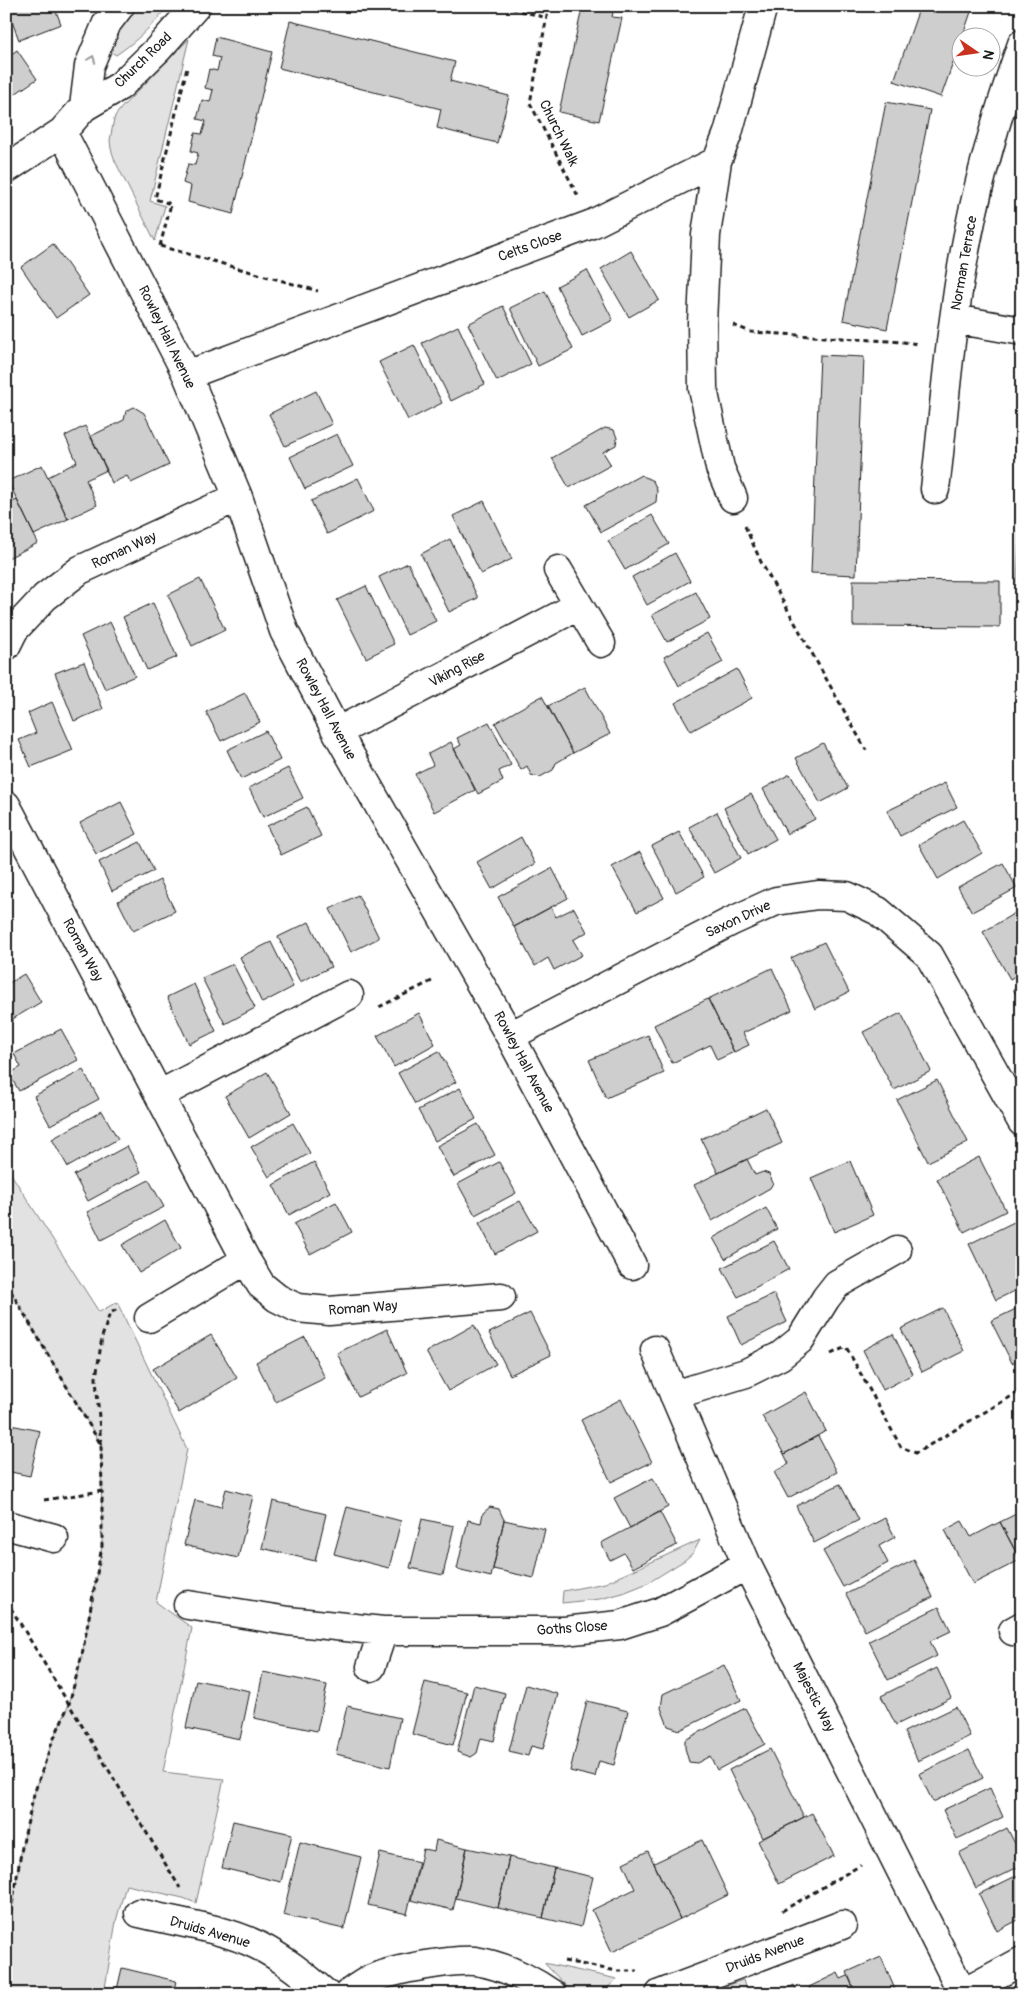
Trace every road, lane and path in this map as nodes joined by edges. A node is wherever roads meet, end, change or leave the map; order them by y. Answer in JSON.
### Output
{"nodes":[{"id":1,"x":120,"y":6,"type":"edge"},
{"id":2,"x":196,"y":6,"type":"edge"},
{"id":3,"x":503,"y":6,"type":"edge"},
{"id":4,"x":549,"y":6,"type":"edge"},
{"id":5,"x":763,"y":6,"type":"edge"},
{"id":6,"x":547,"y":18,"type":"junction"},
{"id":7,"x":1022,"y":44,"type":"edge"},
{"id":8,"x":188,"y":61,"type":"dead end"},
{"id":9,"x":84,"y":107,"type":"junction"},
{"id":10,"x":62,"y":132,"type":"junction"},
{"id":11,"x":717,"y":161,"type":"junction"},
{"id":12,"x":6,"y":170,"type":"edge"},
{"id":13,"x":592,"y":224,"type":"junction"},
{"id":14,"x":155,"y":245,"type":"dead end"},
{"id":15,"x":160,"y":246,"type":"junction"},
{"id":16,"x":321,"y":292,"type":"dead end"},
{"id":17,"x":703,"y":313,"type":"junction"},
{"id":18,"x":954,"y":319,"type":"junction"},
{"id":19,"x":1022,"y":331,"type":"edge"},
{"id":20,"x":903,"y":342,"type":"dead end"},
{"id":21,"x":186,"y":375,"type":"junction"},
{"id":22,"x":936,"y":489,"type":"dead end"},
{"id":23,"x":238,"y":497,"type":"junction"},
{"id":24,"x":733,"y":498,"type":"joint"},
{"id":25,"x":558,"y":570,"type":"dead end"},
{"id":26,"x":578,"y":606,"type":"junction"},
{"id":27,"x":600,"y":643,"type":"dead end"},
{"id":28,"x":6,"y":646,"type":"edge"},
{"id":29,"x":337,"y":732,"type":"junction"},
{"id":30,"x":866,"y":750,"type":"dead end"},
{"id":31,"x":6,"y":805,"type":"edge"},
{"id":32,"x":349,"y":995,"type":"dead end"},
{"id":33,"x":510,"y":1036,"type":"junction"},
{"id":34,"x":159,"y":1094,"type":"junction"},
{"id":35,"x":1022,"y":1122,"type":"edge"},
{"id":36,"x":898,"y":1250,"type":"dead end"},
{"id":37,"x":246,"y":1260,"type":"junction"},
{"id":38,"x":632,"y":1265,"type":"dead end"},
{"id":39,"x":6,"y":1283,"type":"edge"},
{"id":40,"x":501,"y":1297,"type":"dead end"},
{"id":41,"x":126,"y":1304,"type":"dead end"},
{"id":42,"x":149,"y":1318,"type":"dead end"},
{"id":43,"x":655,"y":1350,"type":"dead end"},
{"id":44,"x":830,"y":1354,"type":"dead end"},
{"id":45,"x":1022,"y":1390,"type":"edge"},
{"id":46,"x":674,"y":1395,"type":"junction"},
{"id":47,"x":101,"y":1446,"type":"junction"},
{"id":48,"x":102,"y":1491,"type":"junction"},
{"id":49,"x":39,"y":1501,"type":"dead end"},
{"id":50,"x":6,"y":1525,"type":"edge"},
{"id":51,"x":54,"y":1538,"type":"dead end"},
{"id":52,"x":747,"y":1564,"type":"junction"},
{"id":53,"x":6,"y":1600,"type":"edge"},
{"id":54,"x":188,"y":1605,"type":"dead end"},
{"id":55,"x":384,"y":1631,"type":"junction"},
{"id":56,"x":371,"y":1667,"type":"dead end"},
{"id":57,"x":69,"y":1704,"type":"junction"},
{"id":58,"x":890,"y":1849,"type":"junction"},
{"id":59,"x":181,"y":1890,"type":"dead end"},
{"id":60,"x":138,"y":1913,"type":"dead end"},
{"id":61,"x":776,"y":1914,"type":"dead end"},
{"id":62,"x":842,"y":1925,"type":"dead end"},
{"id":63,"x":6,"y":1940,"type":"edge"},
{"id":64,"x":1022,"y":1961,"type":"edge"},
{"id":65,"x":646,"y":1971,"type":"dead end"},
{"id":66,"x":522,"y":1978,"type":"junction"},
{"id":67,"x":963,"y":1993,"type":"edge"},
{"id":68,"x":326,"y":1994,"type":"edge"},
{"id":69,"x":348,"y":1994,"type":"edge"},
{"id":70,"x":552,"y":1994,"type":"edge"},
{"id":71,"x":660,"y":1994,"type":"edge"}],
"edges":[{"from":9,"to":1,"type":"street","one_way":true},
{"from":2,"to":9,"type":"street","name":"Church Road"},
{"from":3,"to":6,"type":"path"},
{"from":4,"to":6,"type":"path","name":"Church Walk"},
{"from":5,"to":11,"type":"street"},
{"from":6,"to":13,"type":"path","name":"Church Walk"},
{"from":7,"to":18,"type":"street","name":"Norman Terrace"},
{"from":8,"to":15,"type":"path"},
{"from":9,"to":10,"type":"street","name":"Church Road"},
{"from":10,"to":12,"type":"street","name":"Church Road"},
{"from":10,"to":21,"type":"street","name":"Rowley Hall Avenue"},
{"from":11,"to":13,"type":"street","name":"Celts Close"},
{"from":11,"to":17,"type":"street"},
{"from":13,"to":21,"type":"street","name":"Celts Close"},
{"from":14,"to":15,"type":"path"},
{"from":15,"to":16,"type":"path"},
{"from":17,"to":20,"type":"path"},
{"from":17,"to":24,"type":"street"},
{"from":18,"to":19,"type":"street"},
{"from":18,"to":22,"type":"street","name":"Norman Terrace"},
{"from":21,"to":23,"type":"street","name":"Rowley Hall Avenue"},
{"from":23,"to":28,"type":"street","name":"Roman Way"},
{"from":23,"to":29,"type":"street","name":"Rowley Hall Avenue"},
{"from":24,"to":30,"type":"path"},
{"from":25,"to":26,"type":"street"},
{"from":26,"to":27,"type":"street"},
{"from":26,"to":29,"type":"street","name":"Viking Rise"},
{"from":29,"to":33,"type":"street","name":"Rowley Hall Avenue"},
{"from":31,"to":34,"type":"street","name":"Roman Way"},
{"from":32,"to":34,"type":"street"},
{"from":33,"to":35,"type":"street","name":"Saxon Drive"},
{"from":33,"to":38,"type":"street","name":"Rowley Hall Avenue"},
{"from":34,"to":37,"type":"street","name":"Roman Way"},
{"from":36,"to":46,"type":"street"},
{"from":37,"to":40,"type":"street","name":"Roman Way"},
{"from":37,"to":42,"type":"street"},
{"from":39,"to":47,"type":"path"},
{"from":41,"to":47,"type":"path"},
{"from":43,"to":46,"type":"street","name":"Majestic Way"},
{"from":44,"to":45,"type":"path"},
{"from":46,"to":52,"type":"street","name":"Majestic Way"},
{"from":47,"to":48,"type":"path"},
{"from":48,"to":49,"type":"path"},
{"from":48,"to":57,"type":"path"},
{"from":50,"to":51,"type":"street"},
{"from":52,"to":55,"type":"street","name":"Goths Close"},
{"from":52,"to":58,"type":"street","name":"Majestic Way"},
{"from":53,"to":57,"type":"path"},
{"from":54,"to":55,"type":"street","name":"Goths Close"},
{"from":55,"to":56,"type":"street"},
{"from":57,"to":59,"type":"path"},
{"from":57,"to":63,"type":"path"},
{"from":58,"to":61,"type":"path"},
{"from":58,"to":67,"type":"street","name":"Majestic Way"},
{"from":60,"to":68,"type":"street","name":"Druids Avenue"},
{"from":62,"to":71,"type":"street","name":"Druids Avenue"},
{"from":64,"to":67,"type":"street"},
{"from":65,"to":66,"type":"path"},
{"from":66,"to":69,"type":"street"},
{"from":66,"to":70,"type":"street"}]}
